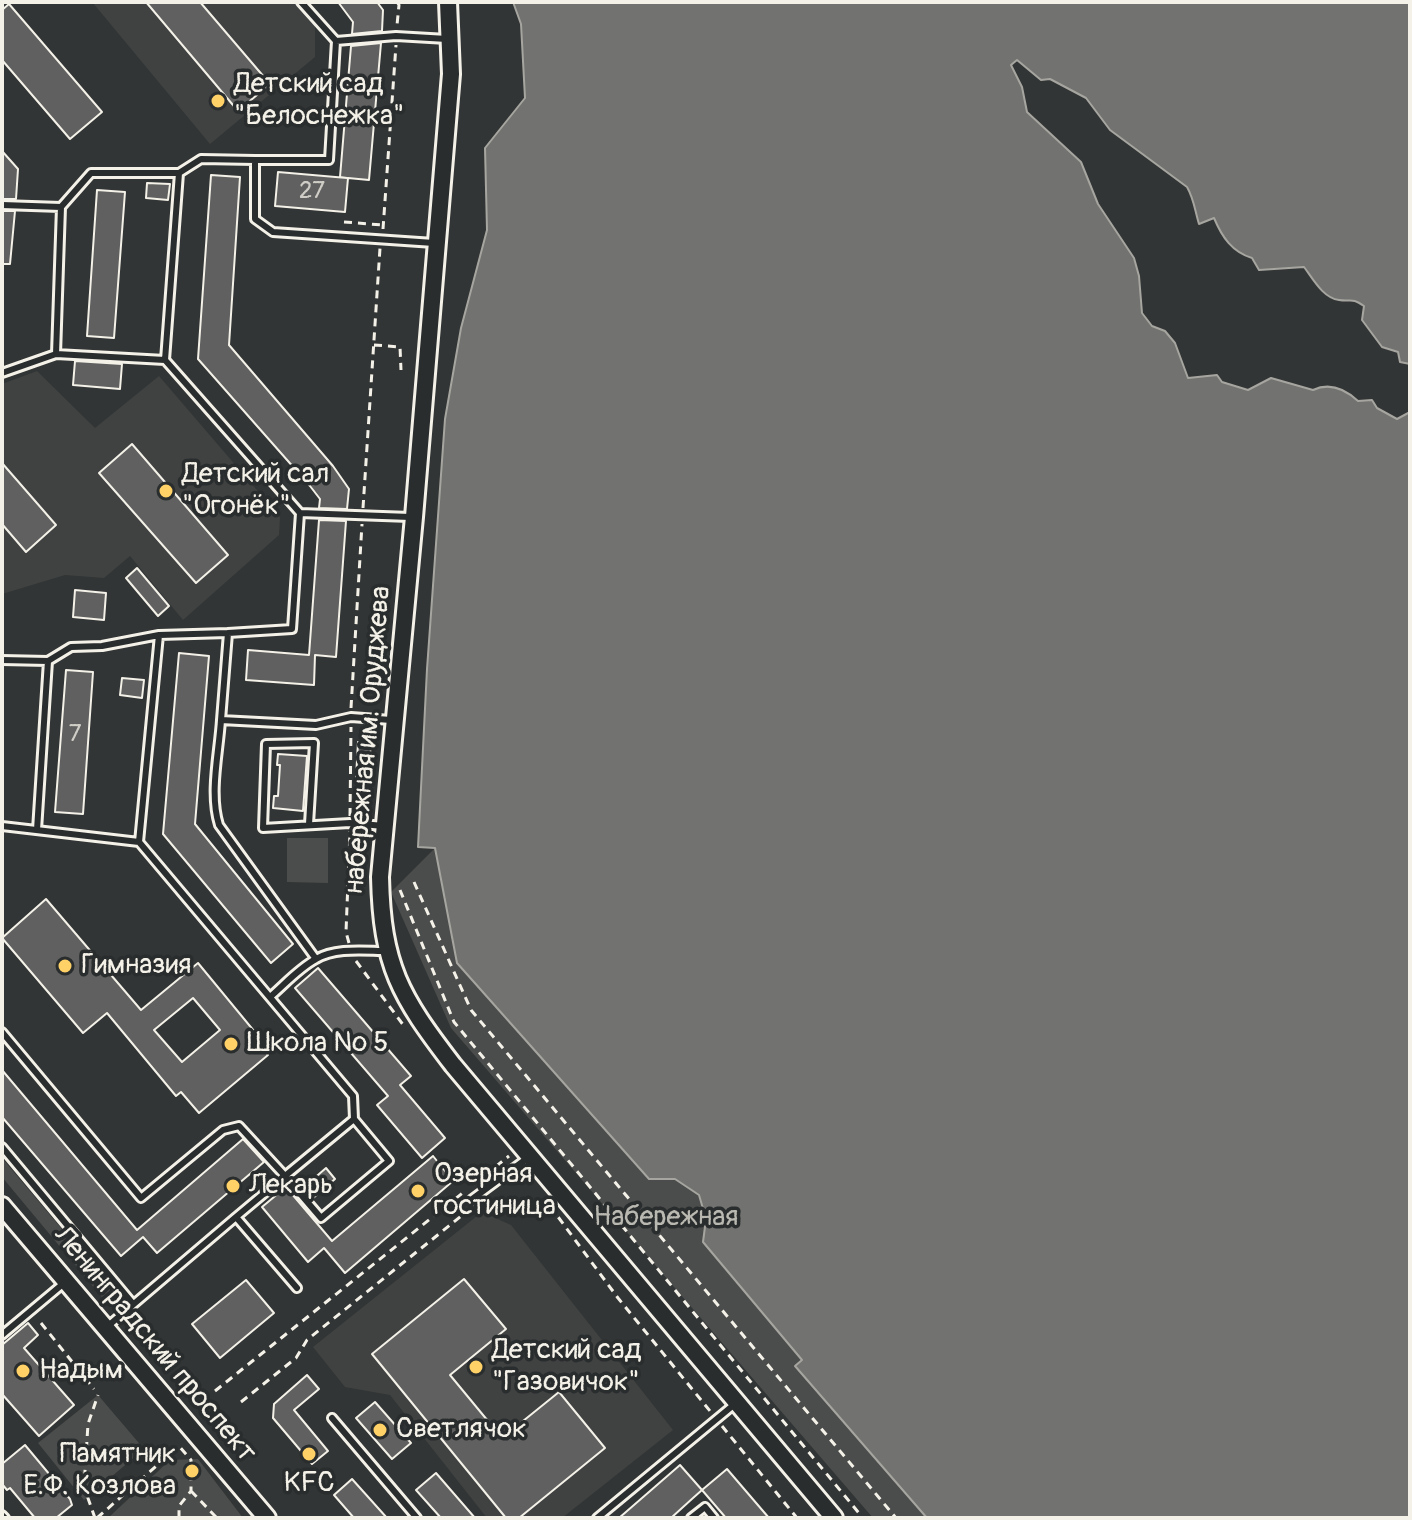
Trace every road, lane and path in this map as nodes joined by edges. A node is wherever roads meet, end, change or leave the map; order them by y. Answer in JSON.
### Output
{"nodes":[{"id":1,"x":301,"y":2,"type":"edge"},
{"id":2,"x":448,"y":2,"type":"edge"},
{"id":3,"x":450,"y":39,"type":"junction"},
{"id":4,"x":336,"y":41,"type":"junction"},
{"id":5,"x":255,"y":160,"type":"junction"},
{"id":6,"x":179,"y":173,"type":"junction"},
{"id":7,"x":2,"y":205,"type":"edge"},
{"id":8,"x":61,"y":207,"type":"junction"},
{"id":9,"x":344,"y":222,"type":"dead end"},
{"id":10,"x":383,"y":225,"type":"dead end"},
{"id":11,"x":437,"y":243,"type":"junction"},
{"id":12,"x":374,"y":345,"type":"dead end"},
{"id":13,"x":56,"y":354,"type":"junction"},
{"id":14,"x":165,"y":360,"type":"junction"},
{"id":15,"x":401,"y":370,"type":"dead end"},
{"id":16,"x":2,"y":373,"type":"edge"},
{"id":17,"x":364,"y":500,"type":"dead end"},
{"id":18,"x":300,"y":513,"type":"junction"},
{"id":19,"x":363,"y":514,"type":"junction"},
{"id":20,"x":414,"y":517,"type":"junction"},
{"id":21,"x":228,"y":633,"type":"junction"},
{"id":22,"x":159,"y":635,"type":"junction"},
{"id":23,"x":2,"y":660,"type":"edge"},
{"id":24,"x":48,"y":661,"type":"junction"},
{"id":25,"x":351,"y":717,"type":"junction"},
{"id":26,"x":221,"y":720,"type":"junction"},
{"id":27,"x":395,"y":720,"type":"junction"},
{"id":28,"x":350,"y":823,"type":"junction"},
{"id":29,"x":309,"y":824,"type":"junction"},
{"id":30,"x":2,"y":826,"type":"edge"},
{"id":31,"x":384,"y":826,"type":"junction"},
{"id":32,"x":37,"y":830,"type":"junction"},
{"id":33,"x":139,"y":842,"type":"junction"},
{"id":34,"x":414,"y":882,"type":"dead end"},
{"id":35,"x":400,"y":890,"type":"dead end"},
{"id":36,"x":352,"y":951,"type":"junction"},
{"id":37,"x":387,"y":951,"type":"junction"},
{"id":38,"x":316,"y":959,"type":"junction"},
{"id":39,"x":270,"y":997,"type":"junction"},
{"id":40,"x":2,"y":1032,"type":"edge"},
{"id":41,"x":410,"y":1033,"type":"dead end"},
{"id":42,"x":354,"y":1119,"type":"junction"},
{"id":43,"x":2,"y":1147,"type":"edge"},
{"id":44,"x":525,"y":1160,"type":"junction"},
{"id":45,"x":285,"y":1176,"type":"junction"},
{"id":46,"x":546,"y":1201,"type":"dead end"},
{"id":47,"x":473,"y":1202,"type":"joint"},
{"id":48,"x":2,"y":1206,"type":"edge"},
{"id":49,"x":236,"y":1217,"type":"junction"},
{"id":50,"x":65,"y":1282,"type":"junction"},
{"id":51,"x":297,"y":1288,"type":"dead end"},
{"id":52,"x":133,"y":1304,"type":"junction"},
{"id":53,"x":41,"y":1323,"type":"dead end"},
{"id":54,"x":106,"y":1329,"type":"junction"},
{"id":55,"x":2,"y":1335,"type":"edge"},
{"id":56,"x":94,"y":1389,"type":"dead end"},
{"id":57,"x":215,"y":1391,"type":"dead end"},
{"id":58,"x":98,"y":1395,"type":"dead end"},
{"id":59,"x":241,"y":1402,"type":"dead end"},
{"id":60,"x":736,"y":1403,"type":"junction"},
{"id":61,"x":332,"y":1418,"type":"dead end"},
{"id":62,"x":716,"y":1419,"type":"junction"},
{"id":63,"x":191,"y":1491,"type":"junction"},
{"id":64,"x":96,"y":1518,"type":"edge"},
{"id":65,"x":179,"y":1518,"type":"edge"},
{"id":66,"x":217,"y":1518,"type":"edge"},
{"id":67,"x":267,"y":1518,"type":"edge"},
{"id":68,"x":417,"y":1518,"type":"edge"},
{"id":69,"x":597,"y":1518,"type":"edge"},
{"id":70,"x":691,"y":1518,"type":"edge"},
{"id":71,"x":714,"y":1518,"type":"edge"},
{"id":72,"x":797,"y":1518,"type":"edge"},
{"id":73,"x":834,"y":1518,"type":"edge"},
{"id":74,"x":863,"y":1518,"type":"edge"},
{"id":75,"x":896,"y":1518,"type":"edge"}],
"edges":[{"from":1,"to":4,"type":"lane"},
{"from":2,"to":3,"type":"street","name":"набережная им. Оруджева"},
{"from":3,"to":4,"type":"lane"},
{"from":3,"to":11,"type":"street","name":"набережная им. Оруджева"},
{"from":4,"to":5,"type":"lane"},
{"from":5,"to":6,"type":"lane"},
{"from":5,"to":11,"type":"lane"},
{"from":6,"to":8,"type":"lane"},
{"from":6,"to":14,"type":"lane"},
{"from":7,"to":8,"type":"lane"},
{"from":8,"to":13,"type":"lane"},
{"from":9,"to":10,"type":"path"},
{"from":11,"to":20,"type":"street","name":"набережная им. Оруджева"},
{"from":12,"to":15,"type":"path"},
{"from":13,"to":14,"type":"lane"},
{"from":13,"to":16,"type":"lane"},
{"from":14,"to":18,"type":"lane"},
{"from":17,"to":19,"type":"path"},
{"from":18,"to":19,"type":"lane"},
{"from":18,"to":21,"type":"lane"},
{"from":19,"to":20,"type":"lane"},
{"from":19,"to":25,"type":"path"},
{"from":20,"to":27,"type":"street","name":"набережная им. Оруджева"},
{"from":21,"to":22,"type":"lane"},
{"from":21,"to":26,"type":"lane"},
{"from":22,"to":24,"type":"lane"},
{"from":22,"to":33,"type":"lane"},
{"from":23,"to":24,"type":"lane"},
{"from":24,"to":32,"type":"lane"},
{"from":25,"to":26,"type":"lane"},
{"from":25,"to":27,"type":"lane"},
{"from":25,"to":28,"type":"path"},
{"from":26,"to":38,"type":"lane"},
{"from":27,"to":31,"type":"street","name":"набережная им. Оруджева"},
{"from":28,"to":29,"type":"lane"},
{"from":28,"to":31,"type":"lane"},
{"from":28,"to":36,"type":"path"},
{"from":29,"to":29,"type":"lane"},
{"from":30,"to":32,"type":"lane"},
{"from":31,"to":37,"type":"street","name":"набережная им. Оруджева"},
{"from":32,"to":33,"type":"lane"},
{"from":33,"to":39,"type":"lane"},
{"from":34,"to":75,"type":"path"},
{"from":35,"to":74,"type":"path"},
{"from":36,"to":37,"type":"lane"},
{"from":36,"to":38,"type":"lane"},
{"from":36,"to":41,"type":"path"},
{"from":37,"to":44,"type":"street","name":"набережная им. Оруджева"},
{"from":38,"to":39,"type":"lane"},
{"from":39,"to":42,"type":"lane"},
{"from":40,"to":45,"type":"lane"},
{"from":42,"to":45,"type":"lane"},
{"from":42,"to":45,"type":"lane"},
{"from":43,"to":52,"type":"lane"},
{"from":44,"to":47,"type":"lane"},
{"from":44,"to":57,"type":"path"},
{"from":44,"to":60,"type":"street","name":"набережная им. Оруджева"},
{"from":45,"to":49,"type":"lane"},
{"from":46,"to":62,"type":"path"},
{"from":47,"to":59,"type":"path"},
{"from":48,"to":50,"type":"street","name":"Ленинградский проспект"},
{"from":49,"to":51,"type":"lane"},
{"from":49,"to":52,"type":"lane"},
{"from":50,"to":54,"type":"street","name":"Ленинградский проспект"},
{"from":50,"to":55,"type":"lane"},
{"from":52,"to":54,"type":"lane"},
{"from":53,"to":56,"type":"path"},
{"from":54,"to":67,"type":"street","name":"Ленинградский проспект"},
{"from":58,"to":64,"type":"path"},
{"from":60,"to":62,"type":"lane"},
{"from":60,"to":73,"type":"street","name":"набережная им. Оруджева"},
{"from":61,"to":68,"type":"lane"},
{"from":62,"to":69,"type":"lane"},
{"from":62,"to":72,"type":"path"},
{"from":63,"to":64,"type":"path"},
{"from":63,"to":65,"type":"path"},
{"from":63,"to":66,"type":"path"},
{"from":70,"to":71,"type":"lane"}]}
